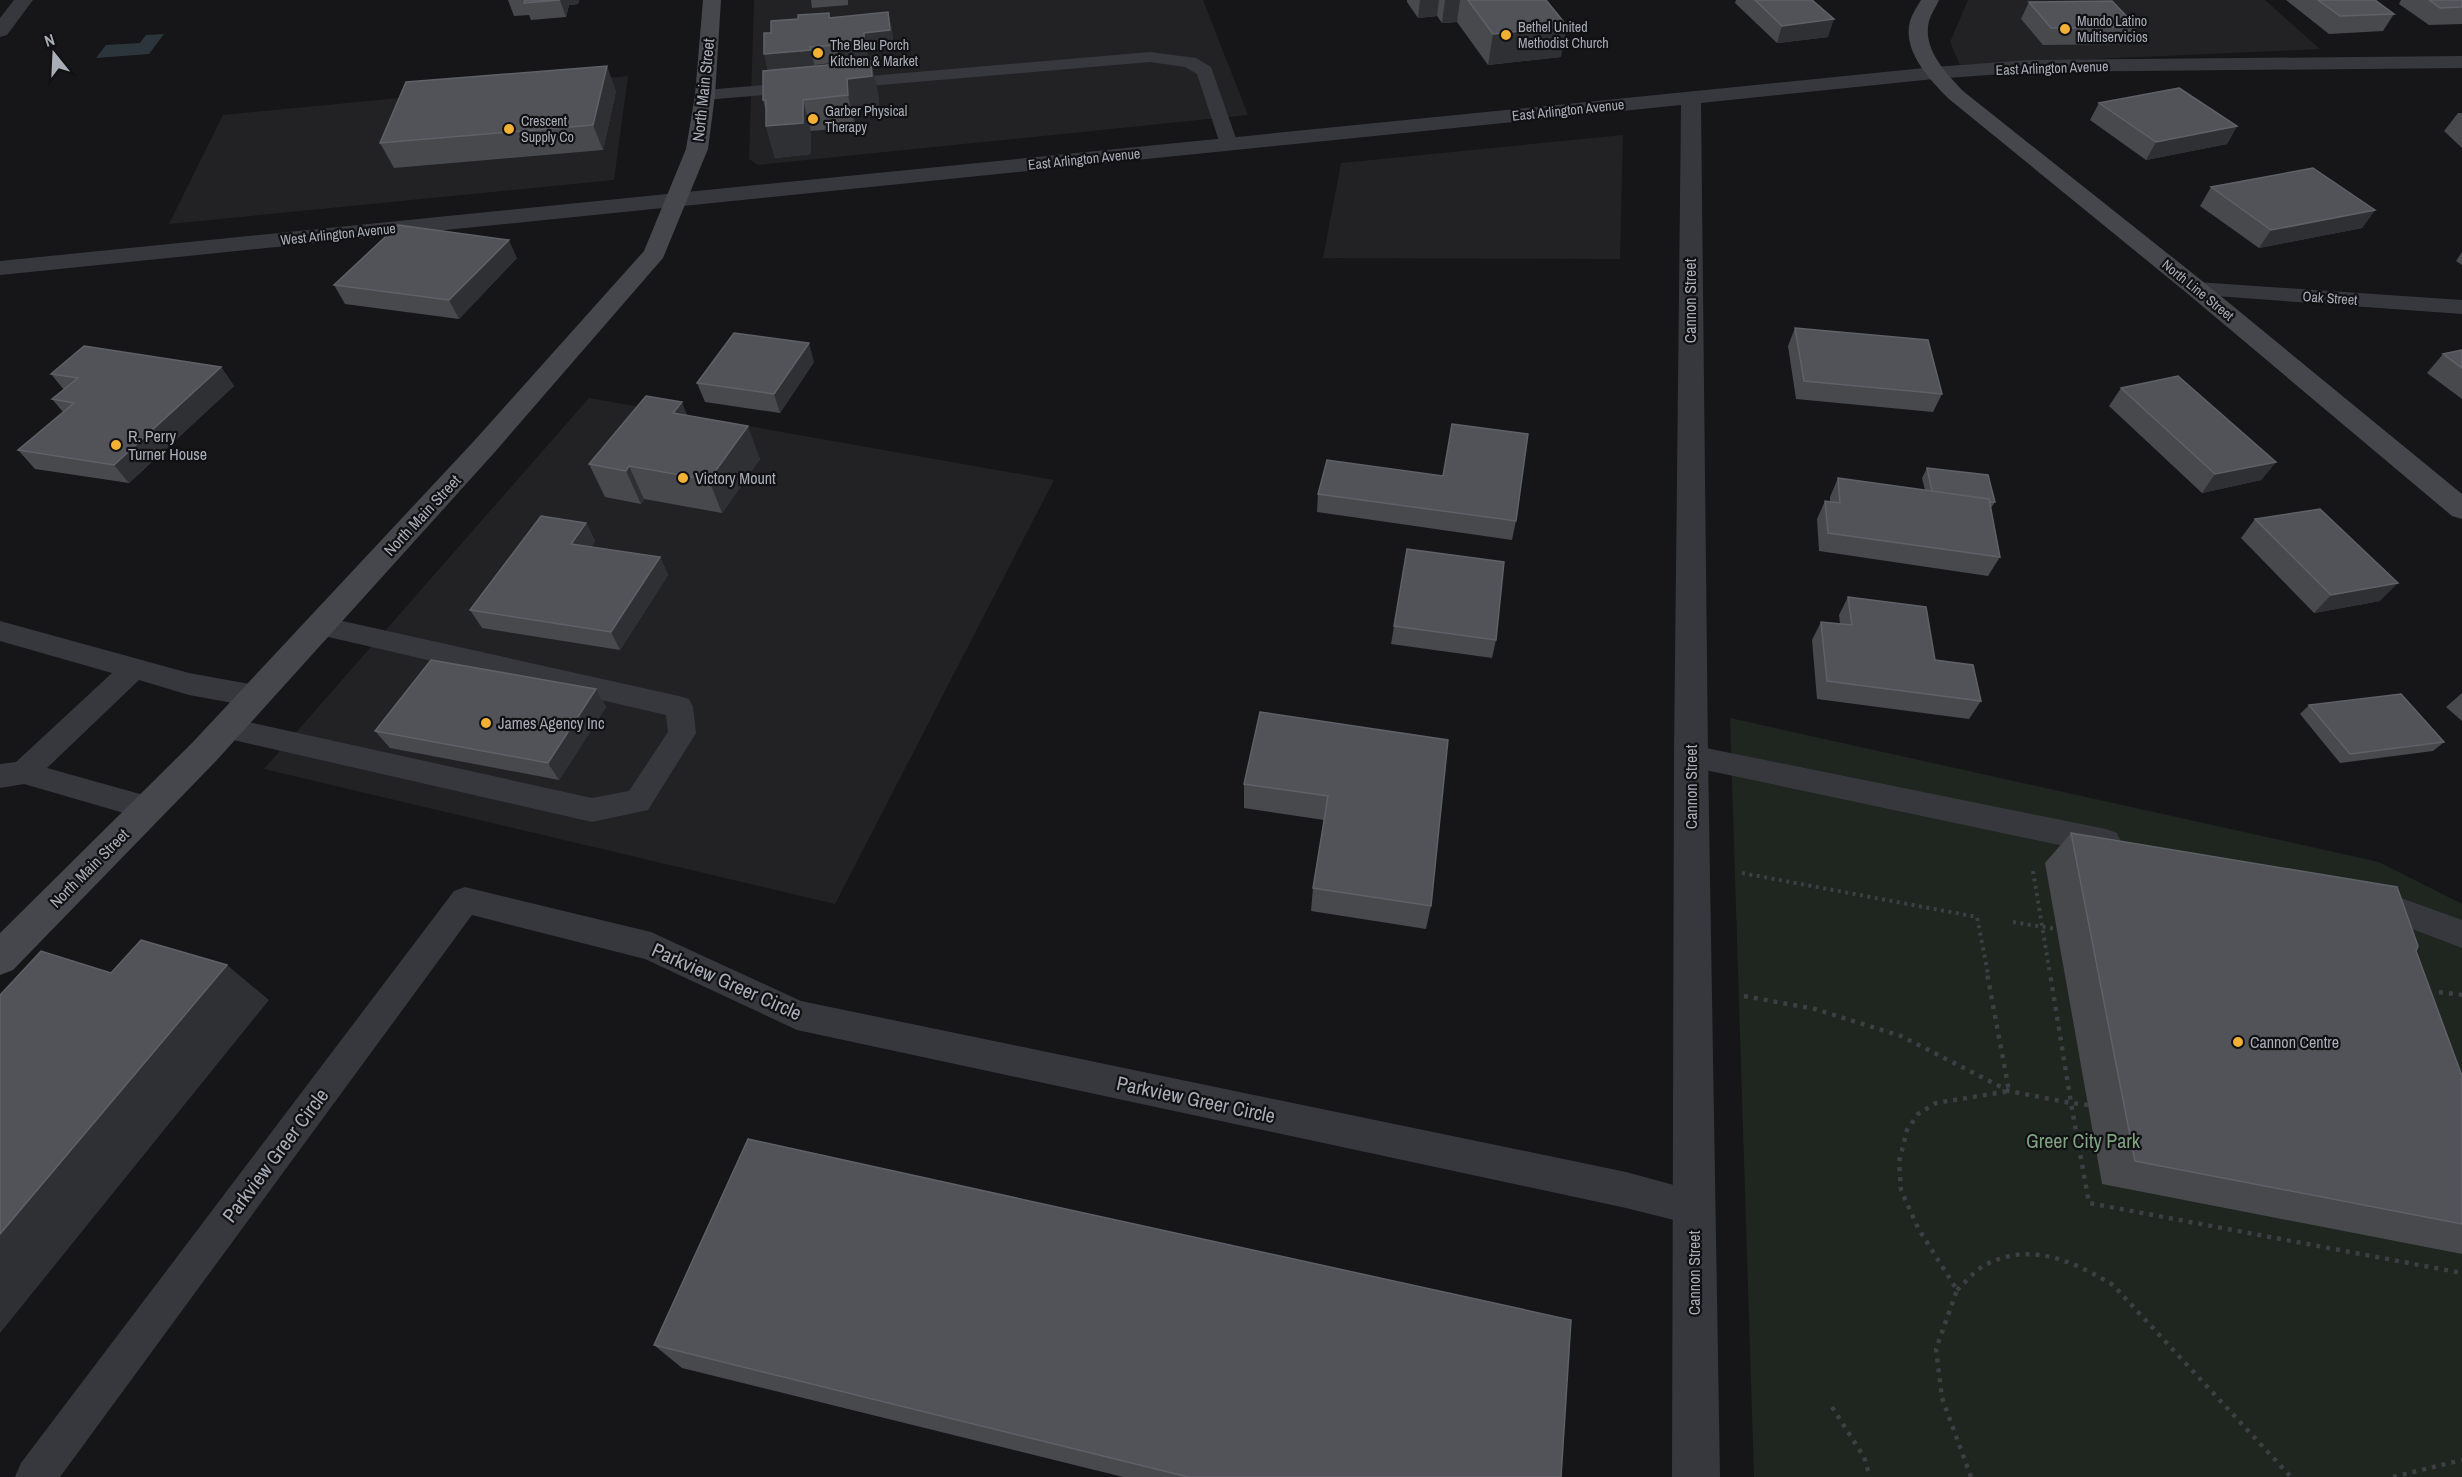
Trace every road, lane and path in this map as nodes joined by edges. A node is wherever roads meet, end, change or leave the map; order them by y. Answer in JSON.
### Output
{"nodes":[{"id":1,"x":24,"y":0,"type":"edge"},
{"id":2,"x":712,"y":0,"type":"edge"},
{"id":3,"x":1930,"y":0,"type":"edge"},
{"id":4,"x":0,"y":31,"type":"edge"},
{"id":5,"x":2462,"y":62,"type":"edge"},
{"id":6,"x":1934,"y":73,"type":"junction"},
{"id":7,"x":705,"y":95,"type":"junction"},
{"id":8,"x":1691,"y":97,"type":"junction"},
{"id":9,"x":1229,"y":144,"type":"junction"},
{"id":10,"x":676,"y":201,"type":"junction"},
{"id":11,"x":0,"y":268,"type":"edge"},
{"id":12,"x":2197,"y":289,"type":"junction"},
{"id":13,"x":2462,"y":307,"type":"edge"},
{"id":14,"x":2462,"y":509,"type":"edge"},
{"id":15,"x":320,"y":626,"type":"junction"},
{"id":16,"x":0,"y":631,"type":"edge"},
{"id":17,"x":134,"y":668,"type":"junction"},
{"id":18,"x":255,"y":696,"type":"junction"},
{"id":19,"x":226,"y":728,"type":"junction"},
{"id":20,"x":1691,"y":756,"type":"junction"},
{"id":21,"x":12,"y":774,"type":"edge"},
{"id":22,"x":148,"y":808,"type":"junction"},
{"id":23,"x":2128,"y":846,"type":"edge"},
{"id":24,"x":1740,"y":872,"type":"dead end"},
{"id":25,"x":2346,"y":891,"type":"edge"},
{"id":26,"x":2013,"y":922,"type":"dead end"},
{"id":27,"x":2042,"y":926,"type":"junction"},
{"id":28,"x":2056,"y":928,"type":"dead end"},
{"id":29,"x":2462,"y":934,"type":"edge"},
{"id":30,"x":0,"y":958,"type":"edge"},
{"id":31,"x":1693,"y":987,"type":"junction"},
{"id":32,"x":2439,"y":992,"type":"dead end"},
{"id":33,"x":2462,"y":995,"type":"edge"},
{"id":34,"x":2009,"y":1091,"type":"junction"},
{"id":35,"x":2071,"y":1102,"type":"junction"},
{"id":36,"x":2088,"y":1105,"type":"dead end"},
{"id":37,"x":1694,"y":1207,"type":"junction"},
{"id":38,"x":2462,"y":1273,"type":"edge"},
{"id":39,"x":1957,"y":1290,"type":"junction"},
{"id":40,"x":1832,"y":1407,"type":"dead end"},
{"id":41,"x":2462,"y":1460,"type":"edge"},
{"id":42,"x":35,"y":1477,"type":"edge"},
{"id":43,"x":1696,"y":1477,"type":"edge"},
{"id":44,"x":1870,"y":1477,"type":"edge"},
{"id":45,"x":1971,"y":1477,"type":"edge"},
{"id":46,"x":2290,"y":1477,"type":"edge"},
{"id":47,"x":2393,"y":1477,"type":"edge"}],
"edges":[{"from":1,"to":4,"type":"street"},
{"from":2,"to":7,"type":"main road","name":"North Main Street"},
{"from":3,"to":6,"type":"main road","name":"North Line Street"},
{"from":5,"to":6,"type":"street","name":"East Arlington Avenue"},
{"from":6,"to":8,"type":"street","name":"East Arlington Avenue"},
{"from":6,"to":12,"type":"main road","name":"North Line Street"},
{"from":7,"to":9,"type":"lane"},
{"from":7,"to":10,"type":"main road","name":"North Main Street"},
{"from":8,"to":9,"type":"street","name":"East Arlington Avenue"},
{"from":8,"to":20,"type":"street","name":"Cannon Street"},
{"from":9,"to":10,"type":"street","name":"East Arlington Avenue"},
{"from":10,"to":11,"type":"street","name":"West Arlington Avenue"},
{"from":10,"to":15,"type":"main road","name":"North Main Street"},
{"from":12,"to":13,"type":"street","name":"Oak Street"},
{"from":12,"to":14,"type":"main road","name":"North Line Street"},
{"from":15,"to":18,"type":"main road","name":"North Main Street"},
{"from":15,"to":19,"type":"lane"},
{"from":16,"to":17,"type":"lane"},
{"from":17,"to":18,"type":"lane"},
{"from":17,"to":21,"type":"lane"},
{"from":18,"to":19,"type":"main road","name":"North Main Street"},
{"from":19,"to":22,"type":"main road","name":"North Main Street"},
{"from":20,"to":23,"type":"lane"},
{"from":20,"to":31,"type":"street","name":"Cannon Street"},
{"from":21,"to":22,"type":"lane"},
{"from":22,"to":30,"type":"main road","name":"North Main Street"},
{"from":24,"to":34,"type":"path"},
{"from":25,"to":29,"type":"lane"},
{"from":26,"to":27,"type":"path"},
{"from":27,"to":28,"type":"path"},
{"from":27,"to":35,"type":"path"},
{"from":31,"to":34,"type":"path"},
{"from":31,"to":37,"type":"street","name":"Cannon Street"},
{"from":32,"to":33,"type":"path"},
{"from":34,"to":35,"type":"path"},
{"from":34,"to":39,"type":"path"},
{"from":35,"to":36,"type":"path"},
{"from":35,"to":38,"type":"path"},
{"from":37,"to":42,"type":"lane","name":"Parkview Greer Circle"},
{"from":37,"to":43,"type":"street","name":"Cannon Street"},
{"from":39,"to":45,"type":"path"},
{"from":39,"to":46,"type":"path"},
{"from":40,"to":44,"type":"path"},
{"from":41,"to":47,"type":"path"}]}
